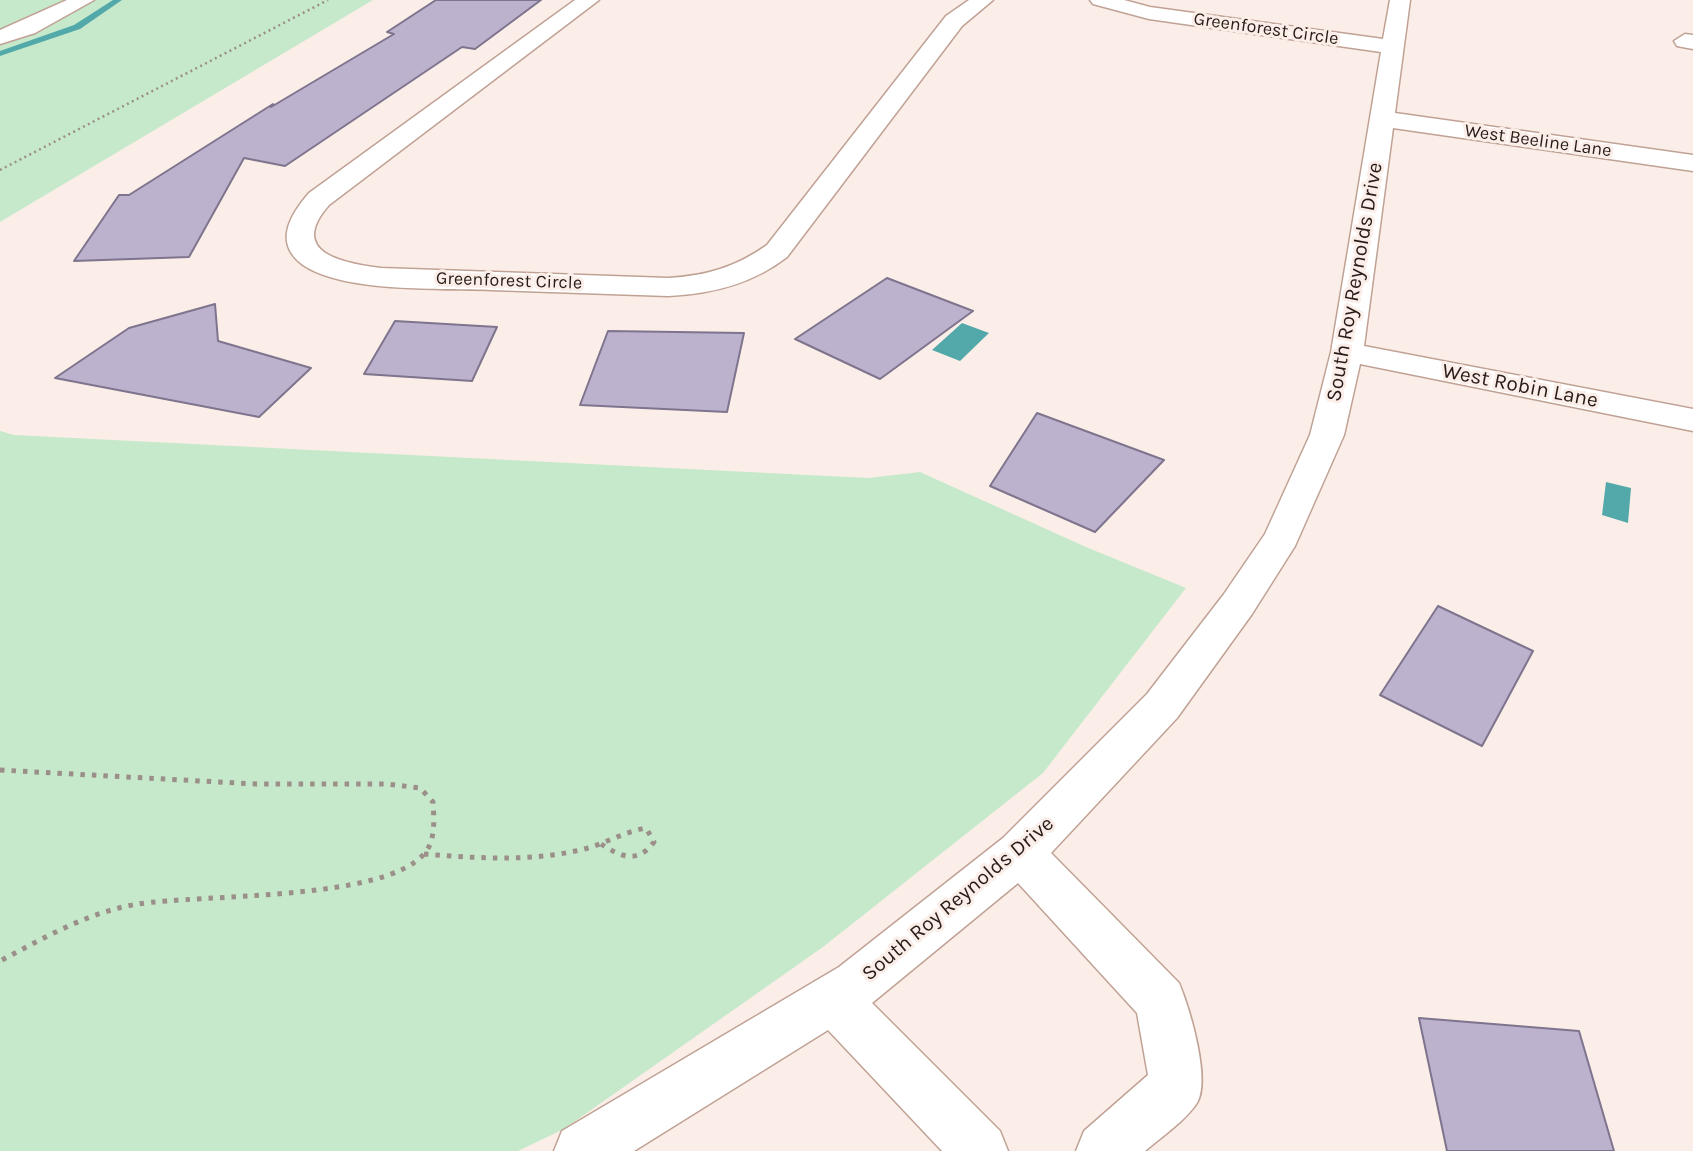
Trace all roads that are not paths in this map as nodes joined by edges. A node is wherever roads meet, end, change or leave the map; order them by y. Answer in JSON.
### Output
{"nodes":[{"id":1,"x":84,"y":0,"type":"edge"},
{"id":2,"x":589,"y":0,"type":"edge"},
{"id":3,"x":982,"y":0,"type":"edge"},
{"id":4,"x":1100,"y":0,"type":"edge"},
{"id":5,"x":1400,"y":0,"type":"edge"},
{"id":6,"x":0,"y":37,"type":"edge"},
{"id":7,"x":1392,"y":47,"type":"junction"},
{"id":8,"x":1382,"y":119,"type":"junction"},
{"id":9,"x":1693,"y":163,"type":"edge"},
{"id":10,"x":1347,"y":352,"type":"junction"},
{"id":11,"x":1693,"y":420,"type":"edge"},
{"id":12,"x":1020,"y":853,"type":"junction"},
{"id":13,"x":832,"y":998,"type":"junction"},
{"id":14,"x":582,"y":1151,"type":"edge"},
{"id":15,"x":979,"y":1151,"type":"edge"},
{"id":16,"x":1104,"y":1151,"type":"edge"}],
"edges":[{"from":1,"to":6,"type":"street"},
{"from":2,"to":3,"type":"street","name":"Greenforest Circle"},
{"from":4,"to":7,"type":"street","name":"Greenforest Circle"},
{"from":5,"to":7,"type":"street","name":"South Roy Reynolds Drive"},
{"from":7,"to":8,"type":"street","name":"South Roy Reynolds Drive"},
{"from":8,"to":9,"type":"street","name":"West Beeline Lane"},
{"from":8,"to":10,"type":"street","name":"South Roy Reynolds Drive"},
{"from":10,"to":11,"type":"street","name":"West Robin Lane"},
{"from":10,"to":12,"type":"street","name":"South Roy Reynolds Drive"},
{"from":12,"to":13,"type":"street","name":"South Roy Reynolds Drive"},
{"from":12,"to":16,"type":"street"},
{"from":13,"to":14,"type":"street","name":"South Roy Reynolds Drive"},
{"from":13,"to":15,"type":"street"}]}
